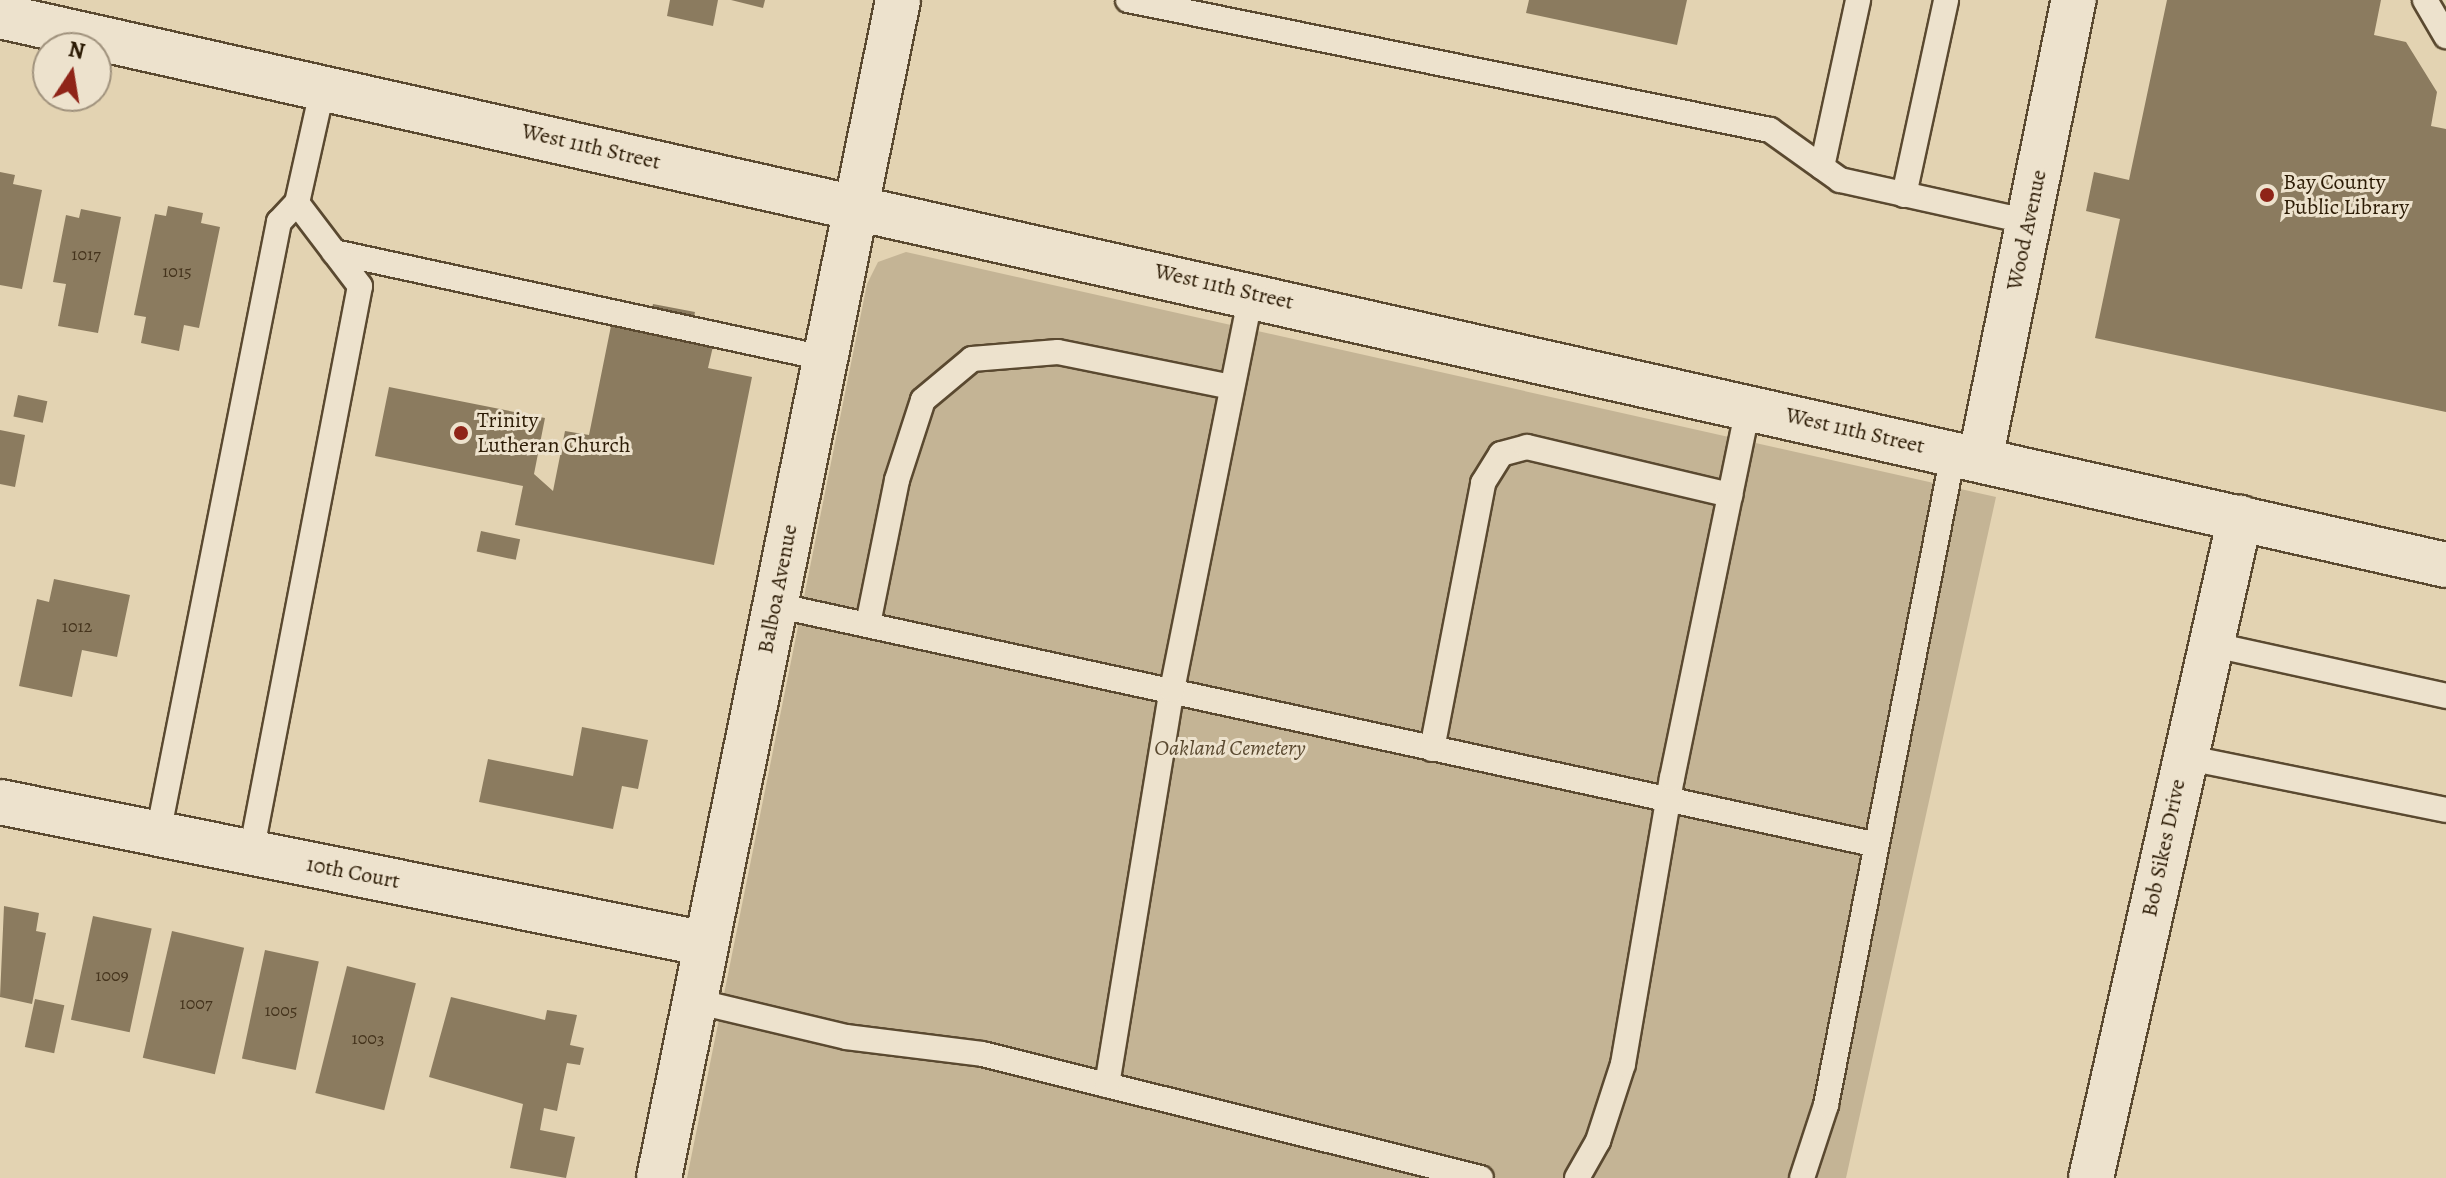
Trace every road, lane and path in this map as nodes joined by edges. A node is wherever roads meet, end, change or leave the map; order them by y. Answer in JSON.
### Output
{"nodes":[{"id":1,"x":898,"y":0,"type":"edge"},
{"id":2,"x":1128,"y":0,"type":"edge"},
{"id":3,"x":1858,"y":0,"type":"edge"},
{"id":4,"x":1946,"y":0,"type":"edge"},
{"id":5,"x":2074,"y":0,"type":"edge"},
{"id":6,"x":2425,"y":0,"type":"edge"},
{"id":7,"x":0,"y":16,"type":"edge"},
{"id":8,"x":2446,"y":36,"type":"edge"},
{"id":9,"x":323,"y":87,"type":"junction"},
{"id":10,"x":1822,"y":167,"type":"junction"},
{"id":11,"x":1904,"y":195,"type":"junction"},
{"id":12,"x":297,"y":203,"type":"junction"},
{"id":13,"x":855,"y":206,"type":"junction"},
{"id":14,"x":2029,"y":222,"type":"junction"},
{"id":15,"x":334,"y":252,"type":"junction"},
{"id":16,"x":1251,"y":293,"type":"junction"},
{"id":17,"x":824,"y":358,"type":"junction"},
{"id":18,"x":1232,"y":387,"type":"junction"},
{"id":19,"x":1748,"y":407,"type":"junction"},
{"id":20,"x":1966,"y":457,"type":"junction"},
{"id":21,"x":1730,"y":495,"type":"junction"},
{"id":22,"x":2240,"y":518,"type":"junction"},
{"id":23,"x":2446,"y":565,"type":"edge"},
{"id":24,"x":775,"y":605,"type":"junction"},
{"id":25,"x":868,"y":624,"type":"junction"},
{"id":26,"x":2210,"y":644,"type":"junction"},
{"id":27,"x":1172,"y":690,"type":"junction"},
{"id":28,"x":2446,"y":696,"type":"edge"},
{"id":29,"x":1432,"y":749,"type":"junction"},
{"id":30,"x":2184,"y":757,"type":"junction"},
{"id":31,"x":0,"y":802,"type":"edge"},
{"id":32,"x":1668,"y":802,"type":"junction"},
{"id":33,"x":2446,"y":810,"type":"edge"},
{"id":34,"x":158,"y":834,"type":"junction"},
{"id":35,"x":1873,"y":844,"type":"junction"},
{"id":36,"x":251,"y":853,"type":"junction"},
{"id":37,"x":706,"y":944,"type":"junction"},
{"id":38,"x":695,"y":1001,"type":"junction"},
{"id":39,"x":1107,"y":1085,"type":"junction"},
{"id":40,"x":661,"y":1178,"type":"edge"},
{"id":41,"x":1481,"y":1178,"type":"edge"},
{"id":42,"x":1577,"y":1178,"type":"edge"},
{"id":43,"x":1802,"y":1178,"type":"edge"},
{"id":44,"x":2091,"y":1178,"type":"edge"}],
"edges":[{"from":1,"to":13,"type":"street","name":"Balboa Avenue"},
{"from":2,"to":10,"type":"lane"},
{"from":3,"to":10,"type":"lane"},
{"from":4,"to":11,"type":"lane"},
{"from":5,"to":14,"type":"street","name":"Wood Avenue"},
{"from":6,"to":8,"type":"lane"},
{"from":7,"to":9,"type":"street","name":"West 11th Street"},
{"from":9,"to":12,"type":"lane"},
{"from":9,"to":13,"type":"street","name":"West 11th Street"},
{"from":10,"to":11,"type":"lane"},
{"from":11,"to":14,"type":"lane"},
{"from":12,"to":15,"type":"lane"},
{"from":12,"to":34,"type":"lane"},
{"from":13,"to":16,"type":"street","name":"West 11th Street"},
{"from":13,"to":17,"type":"street","name":"Balboa Avenue"},
{"from":14,"to":20,"type":"street","name":"Wood Avenue"},
{"from":15,"to":17,"type":"lane"},
{"from":15,"to":36,"type":"lane"},
{"from":16,"to":18,"type":"lane"},
{"from":16,"to":19,"type":"street","name":"West 11th Street"},
{"from":17,"to":24,"type":"street","name":"Balboa Avenue"},
{"from":18,"to":25,"type":"lane"},
{"from":18,"to":27,"type":"lane"},
{"from":19,"to":20,"type":"street","name":"West 11th Street"},
{"from":19,"to":21,"type":"lane"},
{"from":20,"to":22,"type":"street","name":"West 11th Street"},
{"from":20,"to":35,"type":"lane"},
{"from":21,"to":29,"type":"lane"},
{"from":21,"to":32,"type":"lane"},
{"from":22,"to":23,"type":"street","name":"West 11th Street"},
{"from":22,"to":26,"type":"street","name":"Bob Sikes Drive"},
{"from":24,"to":25,"type":"lane"},
{"from":24,"to":37,"type":"street","name":"Balboa Avenue"},
{"from":25,"to":27,"type":"lane"},
{"from":26,"to":28,"type":"lane"},
{"from":26,"to":30,"type":"street","name":"Bob Sikes Drive"},
{"from":27,"to":29,"type":"lane"},
{"from":27,"to":39,"type":"lane"},
{"from":29,"to":32,"type":"lane"},
{"from":30,"to":33,"type":"lane"},
{"from":30,"to":44,"type":"street","name":"Bob Sikes Drive"},
{"from":31,"to":34,"type":"street","name":"10th Court"},
{"from":32,"to":35,"type":"lane"},
{"from":32,"to":42,"type":"lane"},
{"from":34,"to":36,"type":"street","name":"10th Court"},
{"from":35,"to":43,"type":"lane"},
{"from":36,"to":37,"type":"street","name":"10th Court"},
{"from":37,"to":38,"type":"street","name":"Balboa Avenue"},
{"from":38,"to":39,"type":"lane"},
{"from":38,"to":40,"type":"street","name":"Balboa Avenue"},
{"from":39,"to":41,"type":"lane"}]}
